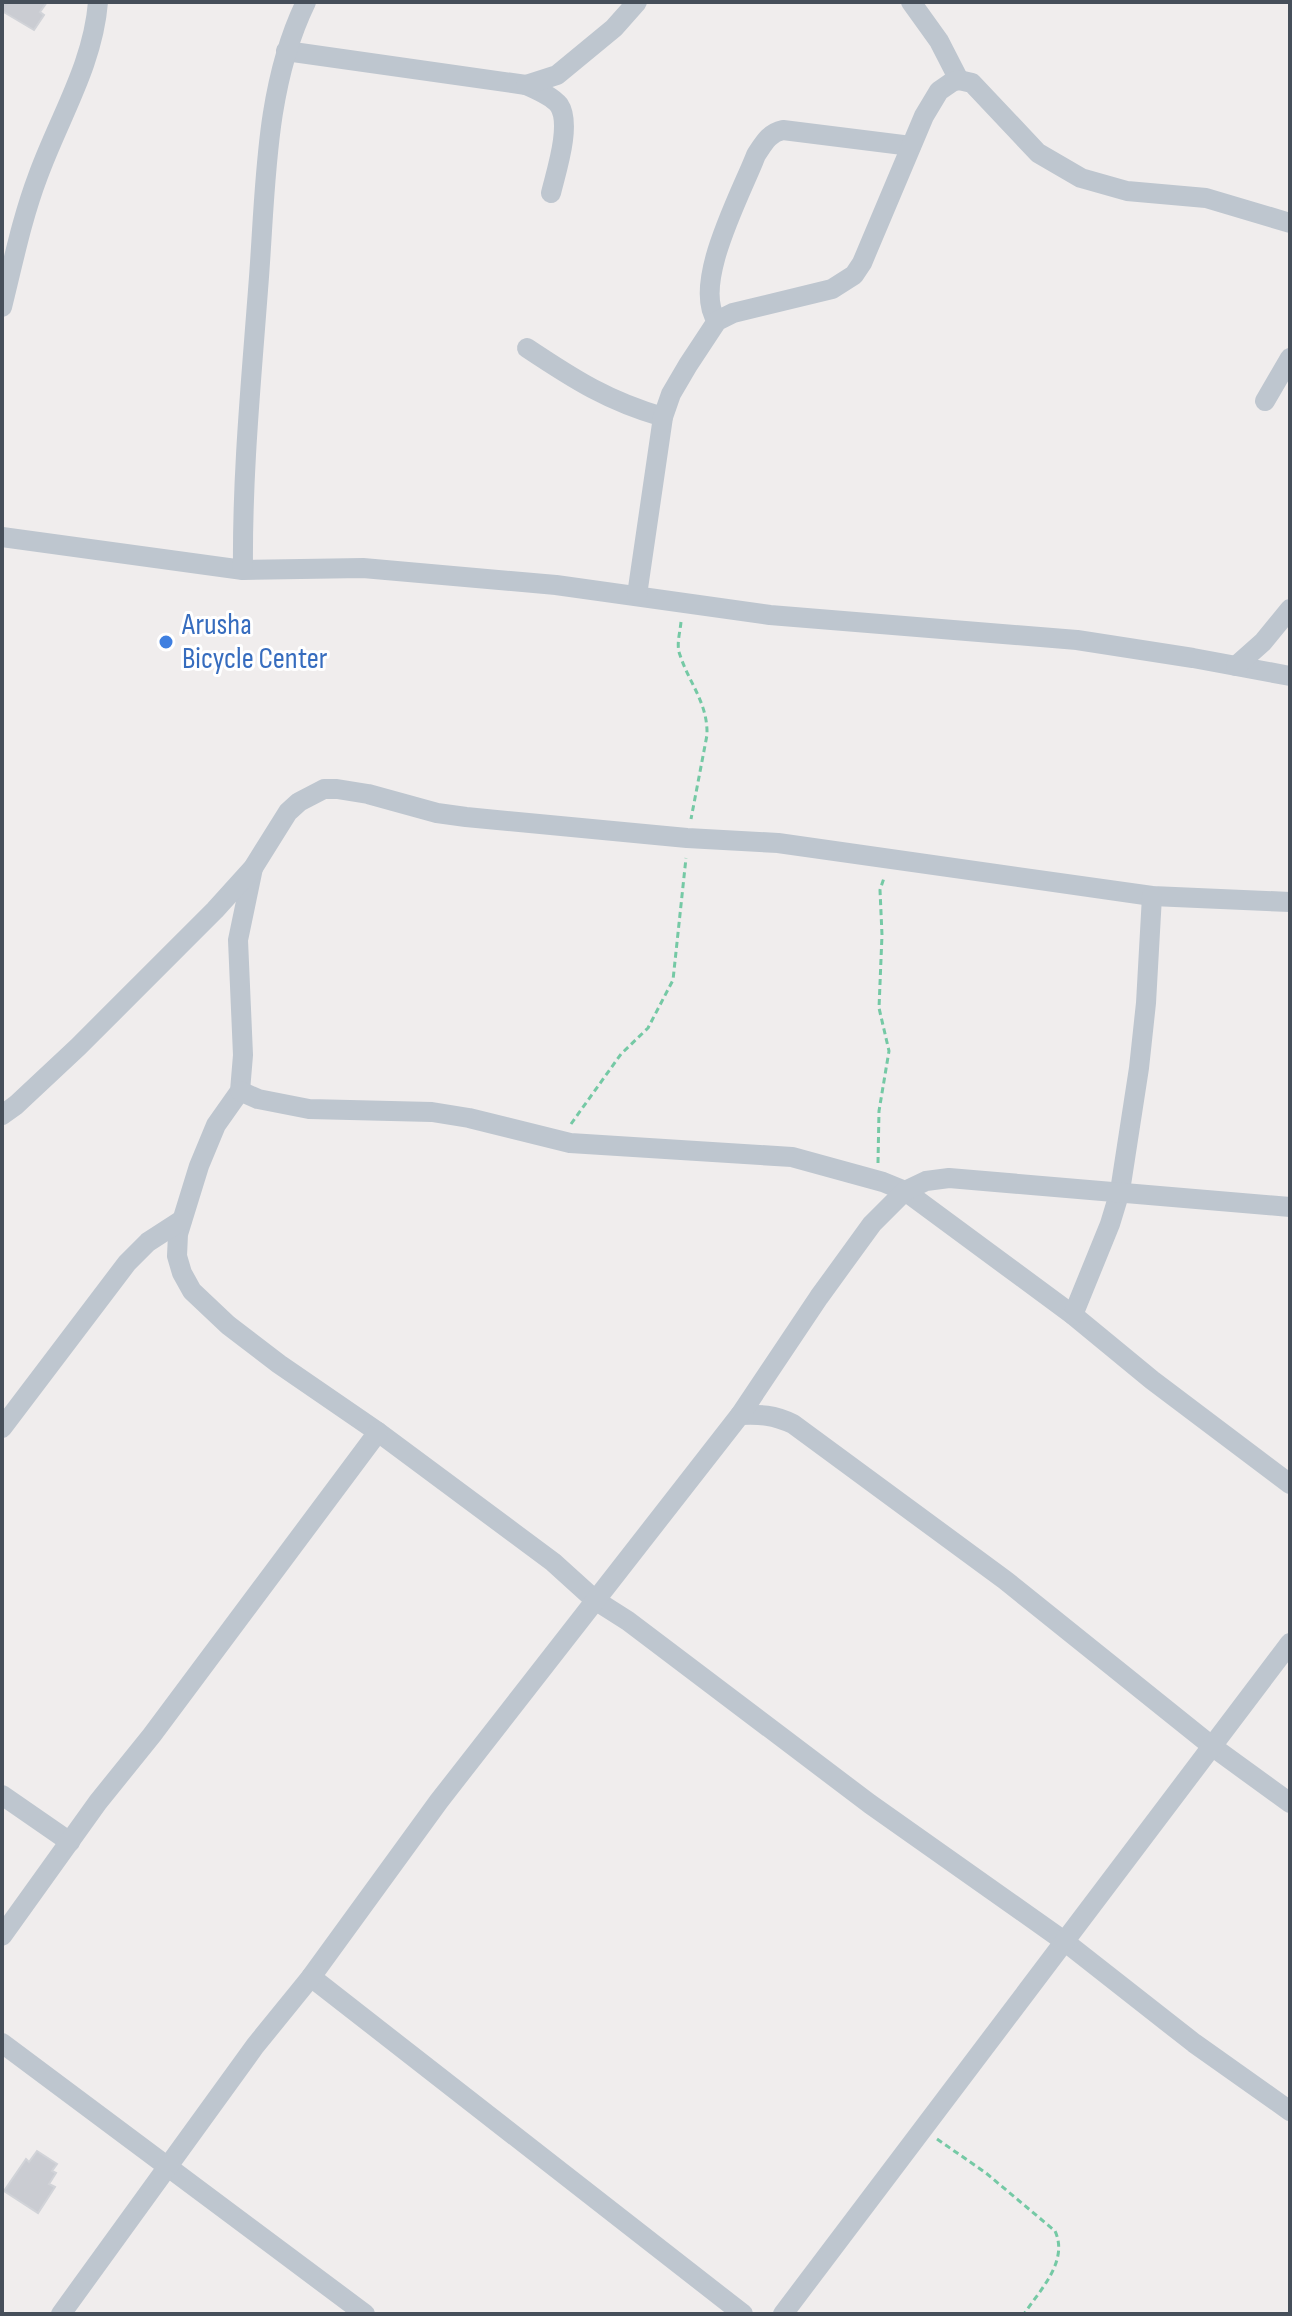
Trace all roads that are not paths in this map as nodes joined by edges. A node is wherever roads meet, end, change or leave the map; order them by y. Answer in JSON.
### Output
{"nodes":[{"id":1,"x":98,"y":2,"type":"edge"},
{"id":2,"x":306,"y":2,"type":"edge"},
{"id":3,"x":637,"y":2,"type":"edge"},
{"id":4,"x":911,"y":2,"type":"edge"},
{"id":5,"x":286,"y":51,"type":"junction"},
{"id":6,"x":959,"y":80,"type":"junction"},
{"id":7,"x":526,"y":85,"type":"junction"},
{"id":8,"x":911,"y":146,"type":"junction"},
{"id":9,"x":551,"y":193,"type":"dead end"},
{"id":10,"x":1290,"y":223,"type":"edge"},
{"id":11,"x":2,"y":307,"type":"edge"},
{"id":12,"x":717,"y":321,"type":"junction"},
{"id":13,"x":527,"y":348,"type":"dead end"},
{"id":14,"x":1290,"y":358,"type":"edge"},
{"id":15,"x":1265,"y":401,"type":"dead end"},
{"id":16,"x":663,"y":417,"type":"junction"},
{"id":17,"x":2,"y":537,"type":"edge"},
{"id":18,"x":243,"y":570,"type":"junction"},
{"id":19,"x":637,"y":595,"type":"junction"},
{"id":20,"x":1290,"y":609,"type":"edge"},
{"id":21,"x":1236,"y":666,"type":"junction"},
{"id":22,"x":1290,"y":676,"type":"edge"},
{"id":23,"x":253,"y":868,"type":"junction"},
{"id":24,"x":1152,"y":896,"type":"junction"},
{"id":25,"x":1290,"y":902,"type":"edge"},
{"id":26,"x":240,"y":1091,"type":"junction"},
{"id":27,"x":2,"y":1115,"type":"edge"},
{"id":28,"x":905,"y":1191,"type":"junction"},
{"id":29,"x":1120,"y":1191,"type":"junction"},
{"id":30,"x":1290,"y":1207,"type":"edge"},
{"id":31,"x":182,"y":1220,"type":"junction"},
{"id":32,"x":1073,"y":1315,"type":"junction"},
{"id":33,"x":740,"y":1415,"type":"junction"},
{"id":34,"x":2,"y":1428,"type":"edge"},
{"id":35,"x":378,"y":1432,"type":"junction"},
{"id":36,"x":1290,"y":1484,"type":"edge"},
{"id":37,"x":595,"y":1600,"type":"junction"},
{"id":38,"x":1290,"y":1643,"type":"edge"},
{"id":39,"x":1213,"y":1747,"type":"junction"},
{"id":40,"x":2,"y":1795,"type":"edge"},
{"id":41,"x":1290,"y":1803,"type":"edge"},
{"id":42,"x":70,"y":1842,"type":"junction"},
{"id":43,"x":2,"y":1936,"type":"edge"},
{"id":44,"x":1064,"y":1941,"type":"junction"},
{"id":45,"x":311,"y":1977,"type":"junction"},
{"id":46,"x":2,"y":2043,"type":"edge"},
{"id":47,"x":1290,"y":2111,"type":"edge"},
{"id":48,"x":168,"y":2166,"type":"junction"},
{"id":49,"x":61,"y":2314,"type":"edge"},
{"id":50,"x":365,"y":2314,"type":"edge"},
{"id":51,"x":743,"y":2314,"type":"edge"},
{"id":52,"x":783,"y":2314,"type":"edge"}],
"edges":[{"from":1,"to":11,"type":"street"},
{"from":2,"to":5,"type":"street"},
{"from":3,"to":7,"type":"street"},
{"from":4,"to":6,"type":"street"},
{"from":5,"to":7,"type":"street"},
{"from":5,"to":18,"type":"street"},
{"from":6,"to":8,"type":"street"},
{"from":6,"to":10,"type":"street"},
{"from":7,"to":9,"type":"street"},
{"from":8,"to":12,"type":"street"},
{"from":8,"to":12,"type":"street"},
{"from":12,"to":16,"type":"street"},
{"from":13,"to":16,"type":"street"},
{"from":14,"to":15,"type":"street"},
{"from":16,"to":19,"type":"street"},
{"from":17,"to":18,"type":"street"},
{"from":18,"to":19,"type":"street"},
{"from":19,"to":21,"type":"street"},
{"from":20,"to":21,"type":"street"},
{"from":21,"to":22,"type":"street"},
{"from":23,"to":24,"type":"street"},
{"from":23,"to":26,"type":"street"},
{"from":23,"to":27,"type":"street"},
{"from":24,"to":25,"type":"street"},
{"from":24,"to":29,"type":"street"},
{"from":26,"to":28,"type":"street"},
{"from":26,"to":31,"type":"street"},
{"from":28,"to":29,"type":"street"},
{"from":28,"to":32,"type":"street"},
{"from":28,"to":33,"type":"street"},
{"from":29,"to":30,"type":"street"},
{"from":29,"to":32,"type":"street"},
{"from":31,"to":34,"type":"street"},
{"from":31,"to":35,"type":"street"},
{"from":32,"to":36,"type":"street"},
{"from":33,"to":37,"type":"street"},
{"from":33,"to":39,"type":"street"},
{"from":35,"to":37,"type":"street"},
{"from":35,"to":42,"type":"street"},
{"from":37,"to":44,"type":"street"},
{"from":37,"to":45,"type":"street"},
{"from":38,"to":39,"type":"street"},
{"from":39,"to":41,"type":"street"},
{"from":39,"to":44,"type":"street"},
{"from":40,"to":42,"type":"street"},
{"from":42,"to":43,"type":"street"},
{"from":44,"to":47,"type":"street"},
{"from":44,"to":52,"type":"street"},
{"from":45,"to":48,"type":"street"},
{"from":45,"to":51,"type":"street"},
{"from":46,"to":48,"type":"street"},
{"from":48,"to":49,"type":"street"},
{"from":48,"to":50,"type":"street"}]}
